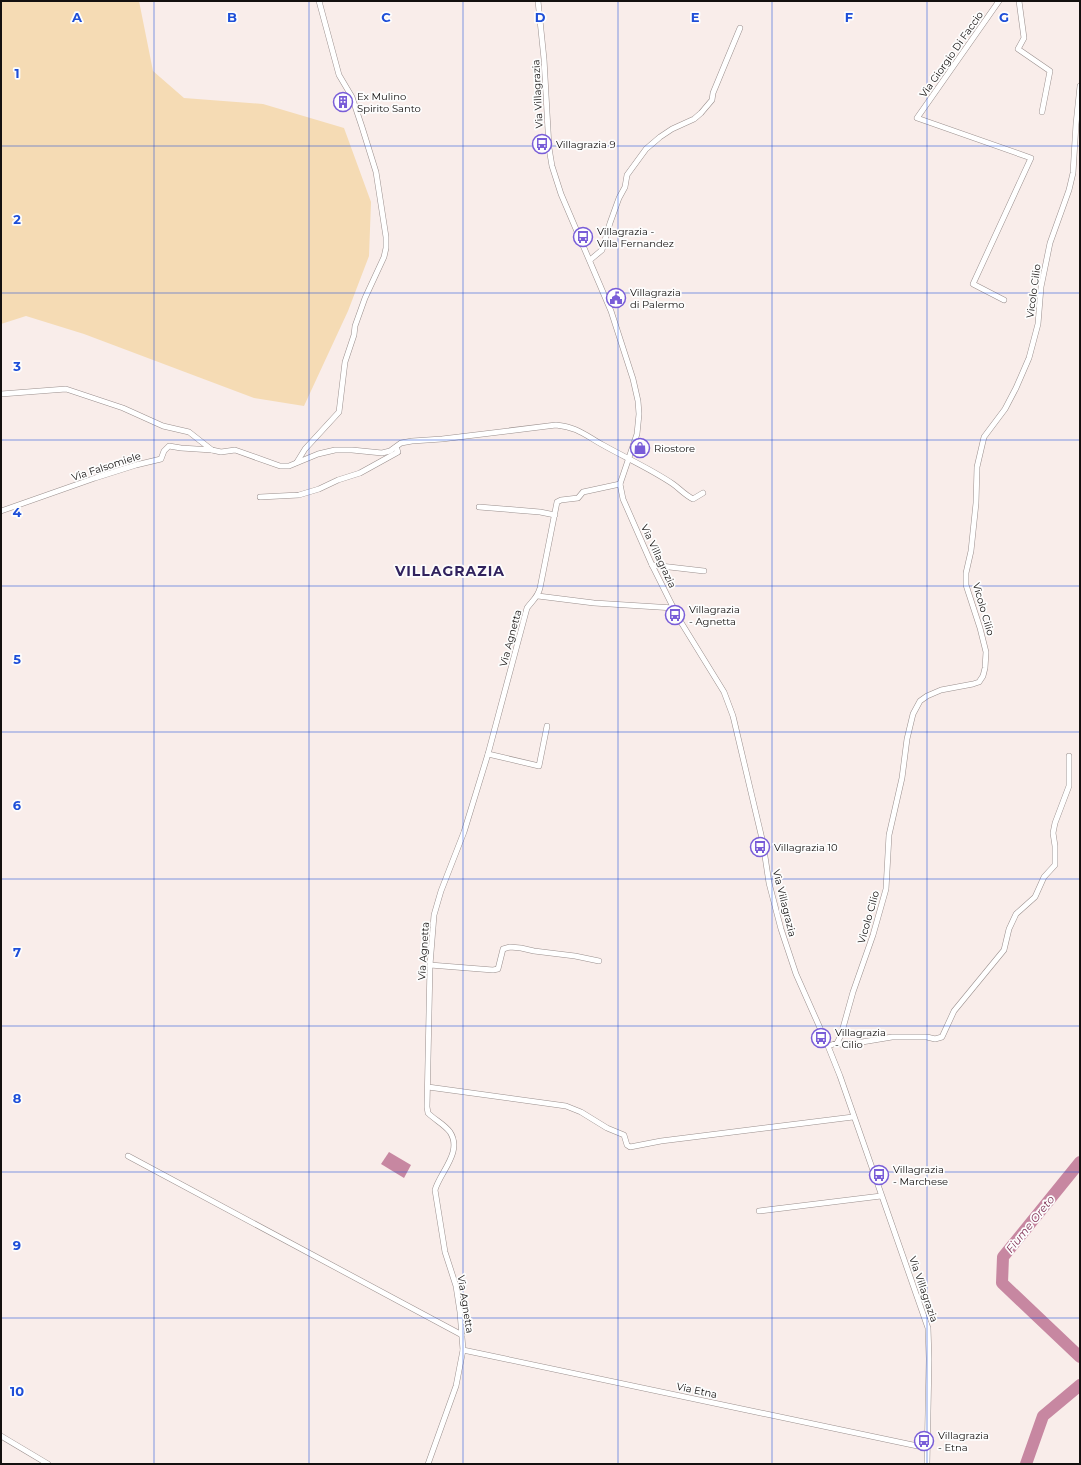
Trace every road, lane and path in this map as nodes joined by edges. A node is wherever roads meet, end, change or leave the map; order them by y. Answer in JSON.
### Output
{"nodes":[{"id":1,"x":319,"y":1,"type":"edge"},
{"id":2,"x":538,"y":1,"type":"edge"},
{"id":3,"x":1000,"y":1,"type":"edge"},
{"id":4,"x":1019,"y":1,"type":"edge"},
{"id":5,"x":740,"y":28,"type":"dead end"},
{"id":6,"x":1080,"y":86,"type":"edge"},
{"id":7,"x":1042,"y":112,"type":"dead end"},
{"id":8,"x":590,"y":260,"type":"junction"},
{"id":9,"x":1004,"y":300,"type":"dead end"},
{"id":10,"x":1,"y":394,"type":"edge"},
{"id":11,"x":396,"y":447,"type":"junction"},
{"id":12,"x":212,"y":450,"type":"junction"},
{"id":13,"x":628,"y":458,"type":"junction"},
{"id":14,"x":296,"y":463,"type":"junction"},
{"id":15,"x":620,"y":484,"type":"junction"},
{"id":16,"x":703,"y":493,"type":"dead end"},
{"id":17,"x":260,"y":498,"type":"dead end"},
{"id":18,"x":480,"y":507,"type":"dead end"},
{"id":19,"x":1,"y":511,"type":"edge"},
{"id":20,"x":555,"y":515,"type":"junction"},
{"id":21,"x":652,"y":565,"type":"junction"},
{"id":22,"x":704,"y":571,"type":"dead end"},
{"id":23,"x":538,"y":596,"type":"junction"},
{"id":24,"x":674,"y":608,"type":"junction"},
{"id":25,"x":547,"y":726,"type":"dead end"},
{"id":26,"x":488,"y":754,"type":"junction"},
{"id":27,"x":1069,"y":756,"type":"dead end"},
{"id":28,"x":599,"y":961,"type":"dead end"},
{"id":29,"x":430,"y":964,"type":"junction"},
{"id":30,"x":837,"y":1043,"type":"junction"},
{"id":31,"x":828,"y":1046,"type":"junction"},
{"id":32,"x":428,"y":1088,"type":"junction"},
{"id":33,"x":853,"y":1117,"type":"junction"},
{"id":34,"x":128,"y":1156,"type":"dead end"},
{"id":35,"x":881,"y":1196,"type":"junction"},
{"id":36,"x":758,"y":1211,"type":"dead end"},
{"id":37,"x":462,"y":1335,"type":"junction"},
{"id":38,"x":463,"y":1350,"type":"junction"},
{"id":39,"x":1,"y":1436,"type":"edge"},
{"id":40,"x":927,"y":1448,"type":"junction"},
{"id":41,"x":48,"y":1464,"type":"edge"},
{"id":42,"x":428,"y":1464,"type":"edge"},
{"id":43,"x":927,"y":1464,"type":"edge"}],
"edges":[{"from":1,"to":14,"type":"street"},
{"from":2,"to":8,"type":"street","name":"Via Villagrazia"},
{"from":3,"to":9,"type":"street","name":"Via Giorgio Di Faccio"},
{"from":4,"to":7,"type":"street"},
{"from":5,"to":8,"type":"street"},
{"from":6,"to":30,"type":"street","name":"Vicolo Cilio"},
{"from":8,"to":13,"type":"street","name":"Via Villagrazia"},
{"from":10,"to":12,"type":"street"},
{"from":11,"to":13,"type":"street"},
{"from":11,"to":14,"type":"street"},
{"from":11,"to":17,"type":"street"},
{"from":12,"to":14,"type":"street"},
{"from":12,"to":19,"type":"street","name":"Via Falsomiele"},
{"from":13,"to":15,"type":"street","name":"Via Villagrazia"},
{"from":13,"to":16,"type":"street"},
{"from":15,"to":20,"type":"street","name":"Via Agnetta"},
{"from":15,"to":21,"type":"street","name":"Via Villagrazia"},
{"from":18,"to":20,"type":"street"},
{"from":20,"to":23,"type":"street","name":"Via Agnetta"},
{"from":21,"to":22,"type":"street"},
{"from":21,"to":24,"type":"street","name":"Via Villagrazia"},
{"from":23,"to":24,"type":"street"},
{"from":23,"to":26,"type":"street","name":"Via Agnetta"},
{"from":24,"to":31,"type":"street","name":"Via Villagrazia"},
{"from":25,"to":26,"type":"street"},
{"from":26,"to":29,"type":"street","name":"Via Agnetta"},
{"from":27,"to":30,"type":"street"},
{"from":28,"to":29,"type":"street"},
{"from":29,"to":32,"type":"street","name":"Via Agnetta"},
{"from":30,"to":31,"type":"street"},
{"from":31,"to":33,"type":"street","name":"Via Villagrazia"},
{"from":32,"to":33,"type":"street"},
{"from":32,"to":37,"type":"street","name":"Via Agnetta"},
{"from":33,"to":35,"type":"street","name":"Via Villagrazia"},
{"from":34,"to":37,"type":"street"},
{"from":35,"to":36,"type":"street"},
{"from":35,"to":40,"type":"street","name":"Via Villagrazia"},
{"from":37,"to":38,"type":"street","name":"Via Agnetta"},
{"from":38,"to":40,"type":"street","name":"Via Etna"},
{"from":38,"to":42,"type":"street","name":"Via Agnetta"},
{"from":39,"to":41,"type":"street"},
{"from":40,"to":43,"type":"street","name":"Via Villagrazia"}]}
